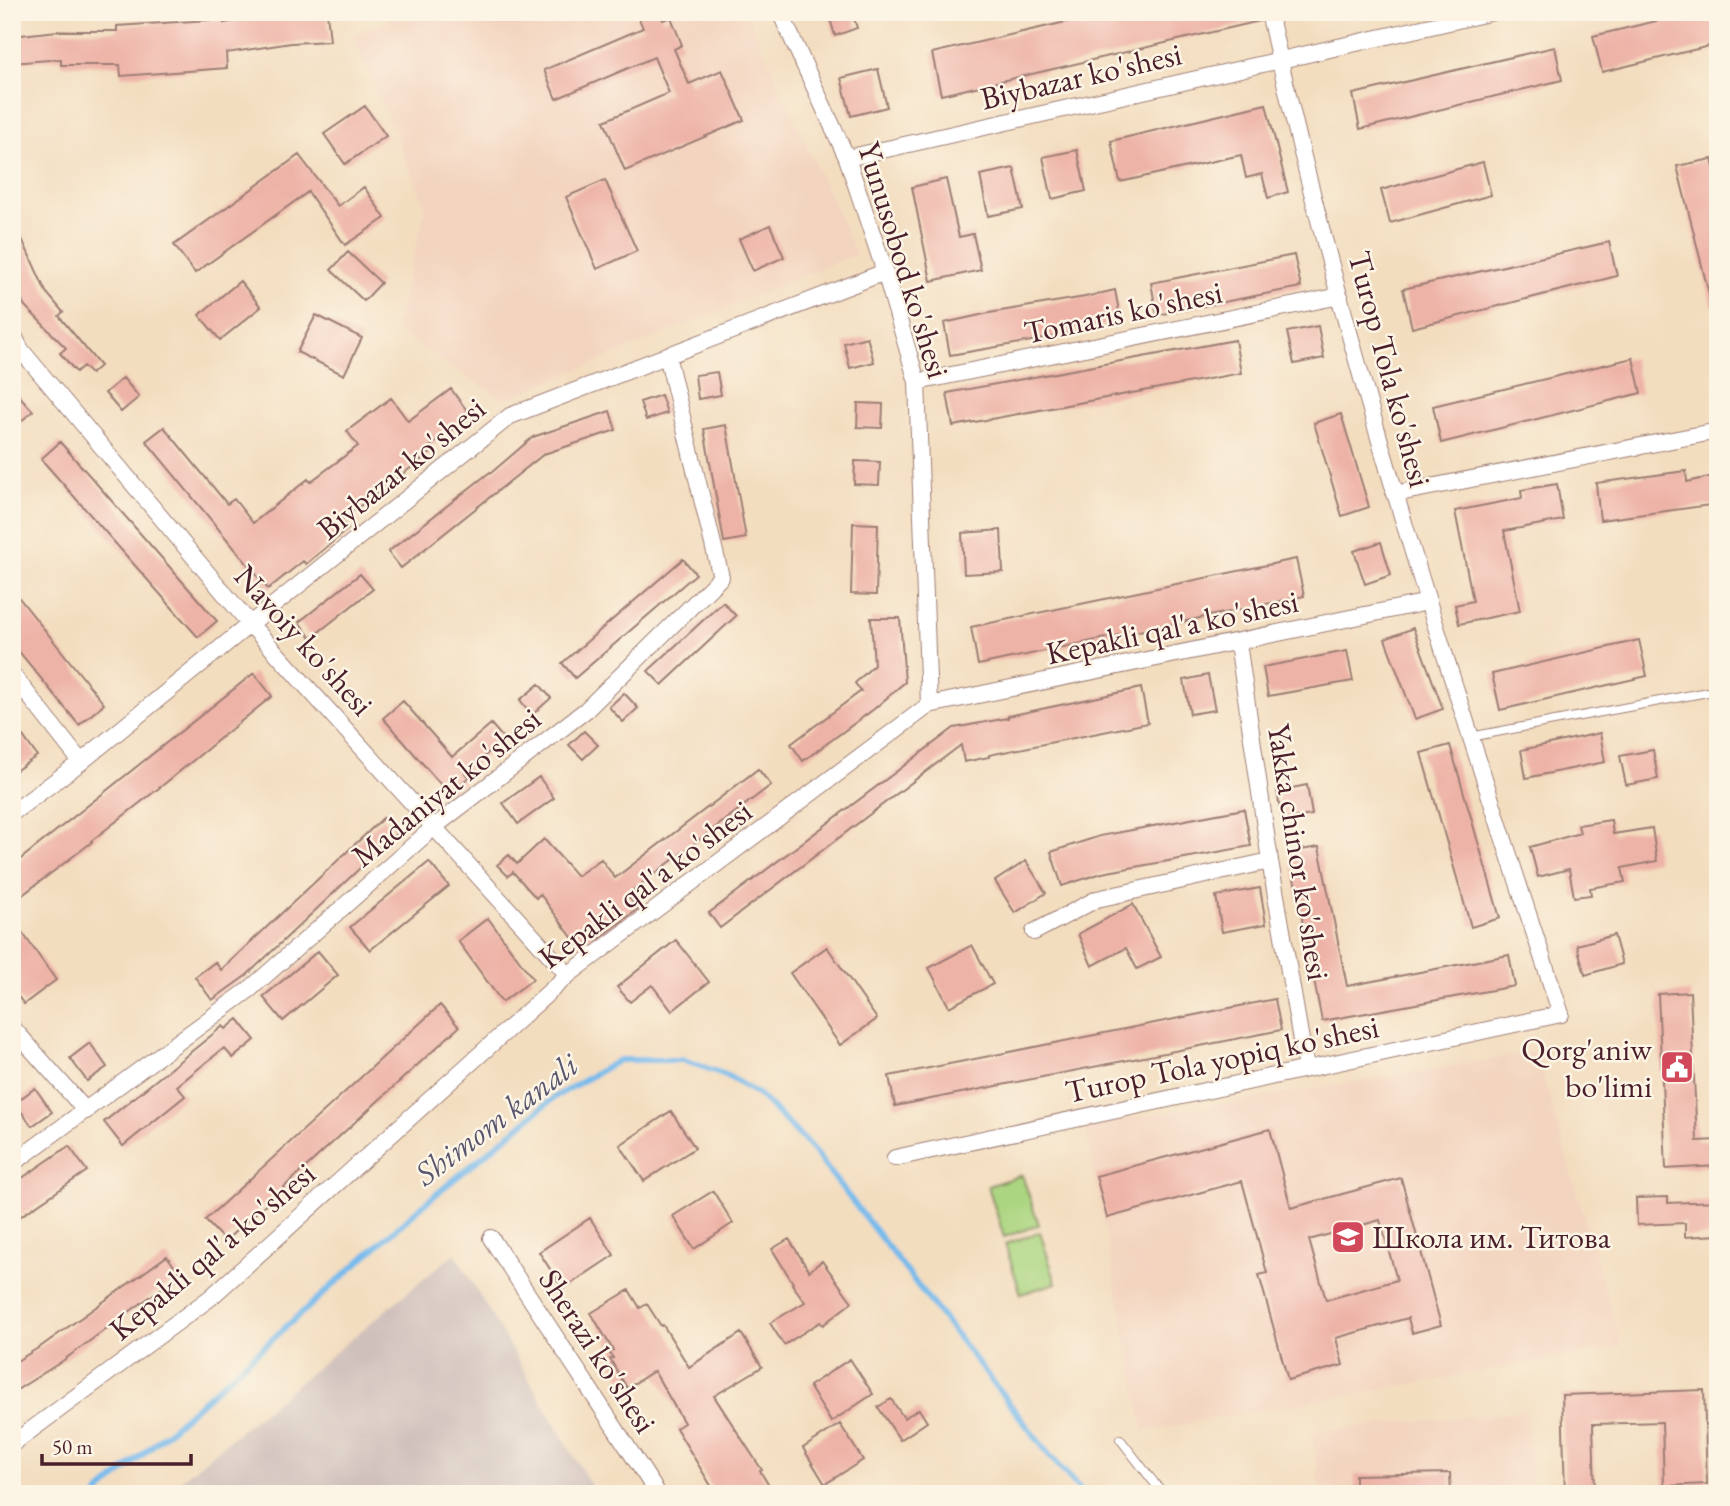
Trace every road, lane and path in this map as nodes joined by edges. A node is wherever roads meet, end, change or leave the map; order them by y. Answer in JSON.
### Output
{"nodes":[{"id":1,"x":780,"y":12,"type":"edge"},
{"id":2,"x":1269,"y":12,"type":"edge"},
{"id":3,"x":1493,"y":12,"type":"edge"},
{"id":4,"x":1279,"y":59,"type":"junction"},
{"id":5,"x":847,"y":158,"type":"junction"},
{"id":6,"x":885,"y":272,"type":"junction"},
{"id":7,"x":1340,"y":296,"type":"junction"},
{"id":8,"x":12,"y":332,"type":"edge"},
{"id":9,"x":667,"y":355,"type":"junction"},
{"id":10,"x":918,"y":382,"type":"junction"},
{"id":11,"x":1718,"y":431,"type":"edge"},
{"id":12,"x":1394,"y":494,"type":"junction"},
{"id":13,"x":1428,"y":602,"type":"junction"},
{"id":14,"x":250,"y":624,"type":"junction"},
{"id":15,"x":1238,"y":643,"type":"junction"},
{"id":16,"x":12,"y":674,"type":"edge"},
{"id":17,"x":1718,"y":690,"type":"edge"},
{"id":18,"x":929,"y":705,"type":"junction"},
{"id":19,"x":1470,"y":737,"type":"junction"},
{"id":20,"x":81,"y":762,"type":"junction"},
{"id":21,"x":12,"y":814,"type":"edge"},
{"id":22,"x":434,"y":827,"type":"junction"},
{"id":23,"x":1270,"y":861,"type":"junction"},
{"id":24,"x":1034,"y":932,"type":"dead end"},
{"id":25,"x":568,"y":975,"type":"junction"},
{"id":26,"x":1562,"y":1014,"type":"joint"},
{"id":27,"x":12,"y":1027,"type":"edge"},
{"id":28,"x":1306,"y":1069,"type":"junction"},
{"id":29,"x":86,"y":1111,"type":"junction"},
{"id":30,"x":895,"y":1158,"type":"dead end"},
{"id":31,"x":12,"y":1164,"type":"edge"},
{"id":32,"x":491,"y":1238,"type":"dead end"},
{"id":33,"x":1120,"y":1439,"type":"dead end"},
{"id":34,"x":12,"y":1444,"type":"edge"},
{"id":35,"x":658,"y":1494,"type":"edge"},
{"id":36,"x":1163,"y":1494,"type":"edge"}],
"edges":[{"from":1,"to":5,"type":"street","name":"Yunusobod ko'shesi"},
{"from":2,"to":4,"type":"street","name":"Turop Tola ko'shesi"},
{"from":3,"to":4,"type":"street","name":"Biybazar ko'shesi"},
{"from":4,"to":5,"type":"street","name":"Biybazar ko'shesi"},
{"from":4,"to":7,"type":"street","name":"Turop Tola ko'shesi"},
{"from":5,"to":6,"type":"street","name":"Yunusobod ko'shesi"},
{"from":6,"to":9,"type":"street","name":"Biybazar ko'shesi"},
{"from":6,"to":10,"type":"street","name":"Yunusobod ko'shesi"},
{"from":7,"to":10,"type":"street","name":"Tomaris ko'shesi"},
{"from":7,"to":12,"type":"street","name":"Turop Tola ko'shesi"},
{"from":8,"to":14,"type":"street","name":"Navoiy ko'shesi"},
{"from":9,"to":14,"type":"street","name":"Biybazar ko'shesi"},
{"from":9,"to":22,"type":"street","name":"Madaniyat ko'shesi"},
{"from":10,"to":18,"type":"street","name":"Yunusobod ko'shesi"},
{"from":11,"to":12,"type":"street"},
{"from":12,"to":13,"type":"street","name":"Turop Tola ko'shesi"},
{"from":13,"to":15,"type":"street","name":"Kepakli qal'a ko'shesi"},
{"from":13,"to":19,"type":"street","name":"Turop Tola ko'shesi"},
{"from":14,"to":20,"type":"street","name":"Biybazar ko'shesi"},
{"from":14,"to":22,"type":"street","name":"Navoiy ko'shesi"},
{"from":15,"to":18,"type":"street","name":"Kepakli qal'a ko'shesi"},
{"from":15,"to":23,"type":"street","name":"Yakka chinor ko'shesi"},
{"from":16,"to":20,"type":"street"},
{"from":17,"to":19,"type":"lane"},
{"from":18,"to":25,"type":"street","name":"Kepakli qal'a ko'shesi"},
{"from":19,"to":26,"type":"street","name":"Turop Tola ko'shesi"},
{"from":20,"to":21,"type":"street","name":"Biybazar ko'shesi"},
{"from":22,"to":25,"type":"street","name":"Navoiy ko'shesi"},
{"from":22,"to":29,"type":"street","name":"Madaniyat ko'shesi"},
{"from":23,"to":24,"type":"street"},
{"from":23,"to":28,"type":"street","name":"Yakka chinor ko'shesi"},
{"from":25,"to":34,"type":"street","name":"Kepakli qal'a ko'shesi"},
{"from":26,"to":28,"type":"street","name":"Turop Tola yopiq ko'shesi"},
{"from":27,"to":29,"type":"street"},
{"from":28,"to":30,"type":"street","name":"Turop Tola yopiq ko'shesi"},
{"from":29,"to":31,"type":"street","name":"Madaniyat ko'shesi"},
{"from":32,"to":35,"type":"street","name":"Sherazi ko'shesi"},
{"from":33,"to":36,"type":"lane"}]}
